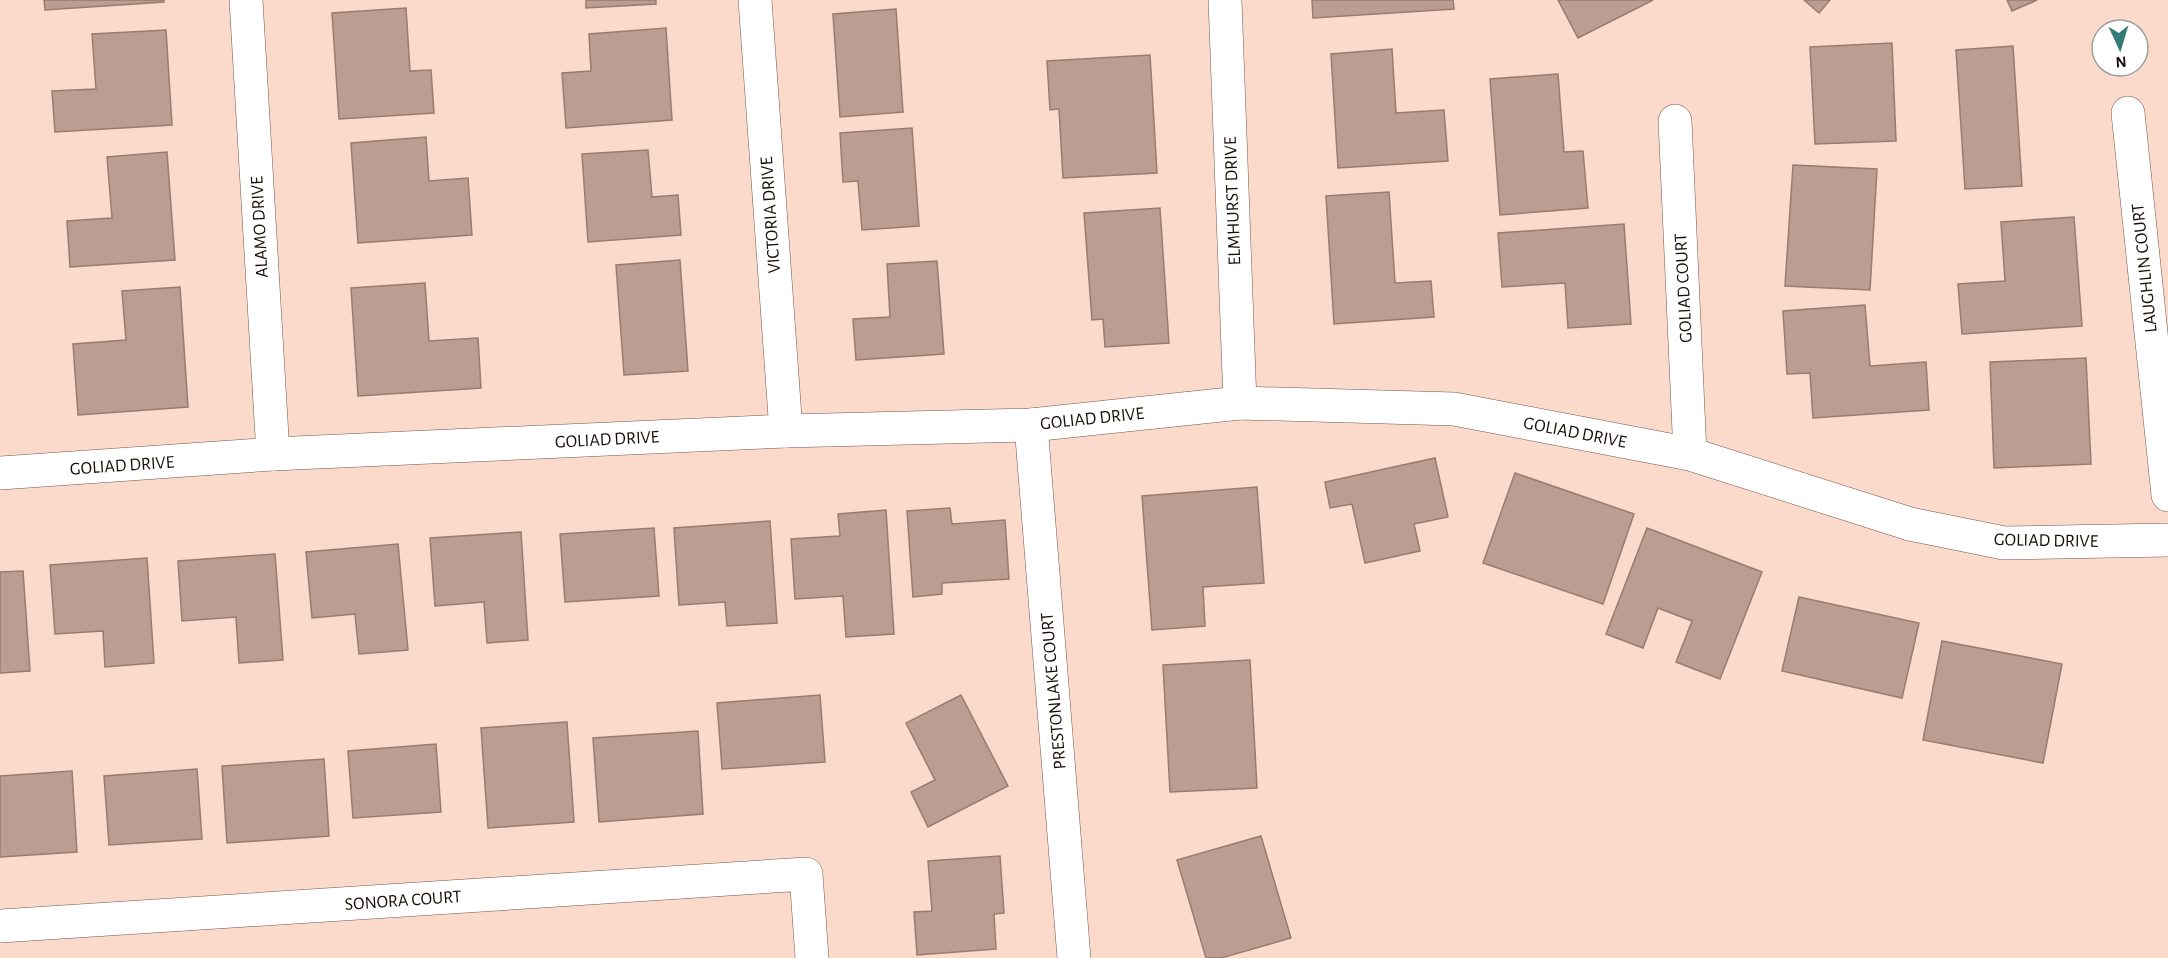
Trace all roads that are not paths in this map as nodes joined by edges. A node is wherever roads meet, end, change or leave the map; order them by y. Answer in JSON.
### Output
{"nodes":[{"id":1,"x":246,"y":0,"type":"edge"},
{"id":2,"x":755,"y":0,"type":"edge"},
{"id":3,"x":1225,"y":0,"type":"edge"},
{"id":4,"x":2128,"y":113,"type":"dead end"},
{"id":5,"x":1675,"y":121,"type":"dead end"},
{"id":6,"x":1240,"y":403,"type":"junction"},
{"id":7,"x":1032,"y":425,"type":"junction"},
{"id":8,"x":786,"y":431,"type":"junction"},
{"id":9,"x":273,"y":454,"type":"junction"},
{"id":10,"x":1690,"y":454,"type":"junction"},
{"id":11,"x":0,"y":473,"type":"edge"},
{"id":12,"x":2168,"y":495,"type":"edge"},
{"id":13,"x":2168,"y":540,"type":"edge"},
{"id":14,"x":0,"y":926,"type":"edge"},
{"id":15,"x":812,"y":958,"type":"edge"},
{"id":16,"x":1074,"y":958,"type":"edge"}],
"edges":[{"from":1,"to":9,"type":"street","name":"ALAMO DRIVE"},
{"from":2,"to":8,"type":"street","name":"VICTORIA DRIVE"},
{"from":3,"to":6,"type":"street","name":"ELMHURST DRIVE"},
{"from":4,"to":12,"type":"street","name":"LAUGHLIN COURT"},
{"from":5,"to":10,"type":"street","name":"GOLIAD COURT"},
{"from":6,"to":7,"type":"street","name":"GOLIAD DRIVE"},
{"from":6,"to":10,"type":"street","name":"GOLIAD DRIVE"},
{"from":7,"to":8,"type":"street","name":"GOLIAD DRIVE"},
{"from":7,"to":16,"type":"street","name":"PRESTONLAKE COURT"},
{"from":8,"to":9,"type":"street","name":"GOLIAD DRIVE"},
{"from":9,"to":11,"type":"street","name":"GOLIAD DRIVE"},
{"from":10,"to":13,"type":"street","name":"GOLIAD DRIVE"},
{"from":14,"to":15,"type":"street","name":"SONORA COURT"}]}
